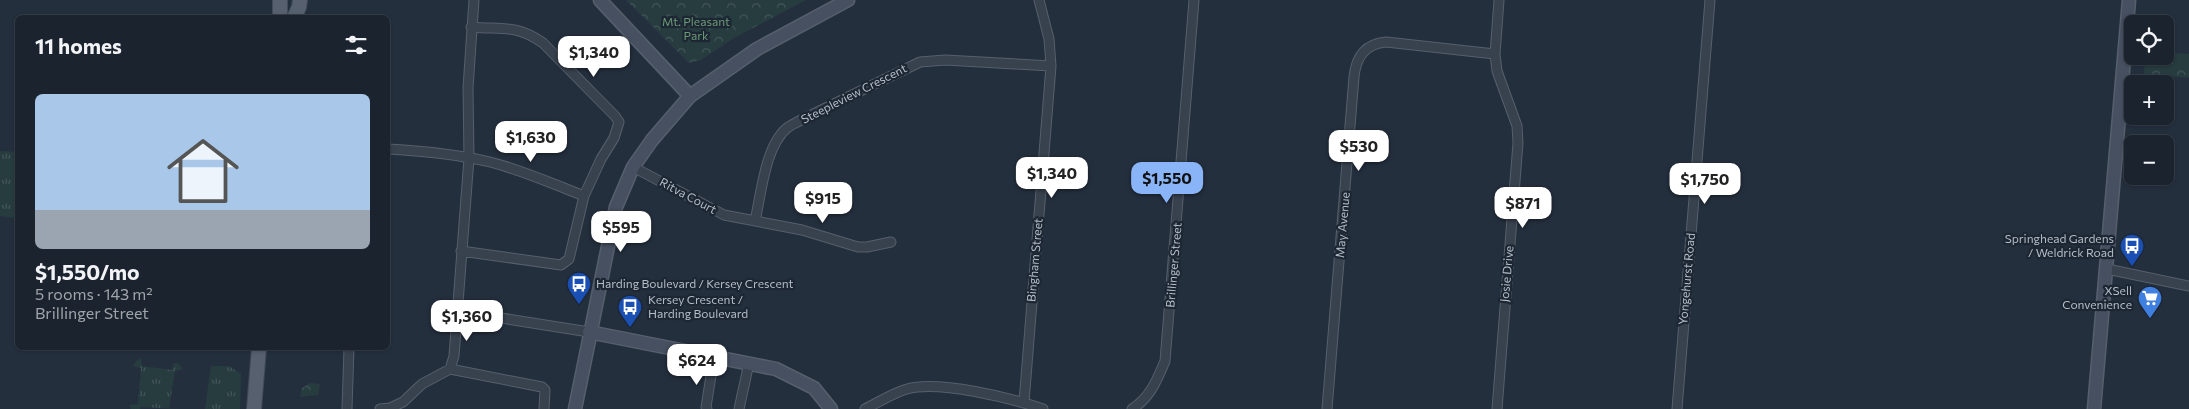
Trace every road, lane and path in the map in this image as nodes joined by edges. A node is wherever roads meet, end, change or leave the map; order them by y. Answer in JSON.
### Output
{"nodes":[{"id":1,"x":280,"y":0,"type":"edge"},
{"id":2,"x":300,"y":0,"type":"edge"},
{"id":3,"x":474,"y":0,"type":"edge"},
{"id":4,"x":600,"y":0,"type":"edge"},
{"id":5,"x":848,"y":0,"type":"edge"},
{"id":6,"x":1038,"y":0,"type":"edge"},
{"id":7,"x":1194,"y":0,"type":"edge"},
{"id":8,"x":1499,"y":0,"type":"edge"},
{"id":9,"x":1710,"y":0,"type":"edge"},
{"id":10,"x":2129,"y":0,"type":"edge"},
{"id":11,"x":280,"y":15,"type":"edge"},
{"id":12,"x":295,"y":15,"type":"edge"},
{"id":13,"x":471,"y":27,"type":"junction"},
{"id":14,"x":1495,"y":54,"type":"junction"},
{"id":15,"x":1051,"y":66,"type":"junction"},
{"id":16,"x":690,"y":96,"type":"junction"},
{"id":17,"x":390,"y":149,"type":"edge"},
{"id":18,"x":469,"y":158,"type":"junction"},
{"id":19,"x":633,"y":167,"type":"junction"},
{"id":20,"x":584,"y":196,"type":"junction"},
{"id":21,"x":755,"y":221,"type":"junction"},
{"id":22,"x":891,"y":242,"type":"dead end"},
{"id":23,"x":461,"y":251,"type":"junction"},
{"id":24,"x":2107,"y":269,"type":"junction"},
{"id":25,"x":2189,"y":286,"type":"edge"},
{"id":26,"x":457,"y":311,"type":"junction"},
{"id":27,"x":589,"y":332,"type":"junction"},
{"id":28,"x":259,"y":350,"type":"edge"},
{"id":29,"x":349,"y":350,"type":"edge"},
{"id":30,"x":714,"y":356,"type":"junction"},
{"id":31,"x":749,"y":363,"type":"junction"},
{"id":32,"x":450,"y":369,"type":"junction"},
{"id":33,"x":1024,"y":402,"type":"junction"},
{"id":34,"x":404,"y":406,"type":"edge"},
{"id":35,"x":1144,"y":406,"type":"edge"},
{"id":36,"x":254,"y":409,"type":"edge"},
{"id":37,"x":347,"y":409,"type":"edge"},
{"id":38,"x":380,"y":409,"type":"edge"},
{"id":39,"x":544,"y":409,"type":"edge"},
{"id":40,"x":575,"y":409,"type":"edge"},
{"id":41,"x":707,"y":409,"type":"edge"},
{"id":42,"x":739,"y":409,"type":"edge"},
{"id":43,"x":831,"y":409,"type":"edge"},
{"id":44,"x":866,"y":409,"type":"edge"},
{"id":45,"x":1043,"y":409,"type":"edge"},
{"id":46,"x":1132,"y":409,"type":"edge"},
{"id":47,"x":1327,"y":409,"type":"edge"},
{"id":48,"x":1497,"y":409,"type":"edge"},
{"id":49,"x":1677,"y":409,"type":"edge"},
{"id":50,"x":2094,"y":409,"type":"edge"}],
"edges":[{"from":1,"to":11,"type":"main road"},
{"from":2,"to":12,"type":"main road"},
{"from":3,"to":13,"type":"street"},
{"from":4,"to":16,"type":"street"},
{"from":5,"to":16,"type":"street"},
{"from":6,"to":15,"type":"street","name":"Bingham Street"},
{"from":7,"to":35,"type":"street","name":"Brillinger Street"},
{"from":8,"to":14,"type":"street"},
{"from":9,"to":49,"type":"street","name":"Yongehurst Road"},
{"from":10,"to":24,"type":"street"},
{"from":13,"to":18,"type":"street"},
{"from":13,"to":20,"type":"street"},
{"from":14,"to":47,"type":"street","name":"May Avenue"},
{"from":14,"to":48,"type":"street","name":"Josie Drive"},
{"from":15,"to":21,"type":"street","name":"Steepleview Crescent"},
{"from":15,"to":33,"type":"street","name":"Bingham Street"},
{"from":16,"to":19,"type":"street"},
{"from":17,"to":18,"type":"street"},
{"from":18,"to":20,"type":"street"},
{"from":18,"to":23,"type":"street"},
{"from":19,"to":21,"type":"street","name":"Ritva Court"},
{"from":19,"to":27,"type":"street"},
{"from":20,"to":23,"type":"street"},
{"from":21,"to":22,"type":"street","name":"Ritva Court"},
{"from":23,"to":26,"type":"street"},
{"from":24,"to":25,"type":"street"},
{"from":24,"to":50,"type":"street"},
{"from":26,"to":27,"type":"street"},
{"from":26,"to":32,"type":"street"},
{"from":27,"to":30,"type":"street"},
{"from":27,"to":40,"type":"street"},
{"from":28,"to":36,"type":"main road"},
{"from":29,"to":37,"type":"street"},
{"from":30,"to":31,"type":"street"},
{"from":30,"to":41,"type":"street"},
{"from":31,"to":42,"type":"street"},
{"from":31,"to":43,"type":"street"},
{"from":32,"to":34,"type":"street"},
{"from":32,"to":39,"type":"street"},
{"from":33,"to":44,"type":"street"},
{"from":33,"to":45,"type":"street"},
{"from":34,"to":38,"type":"street"},
{"from":35,"to":46,"type":"street","name":"Brillinger Street"}]}
